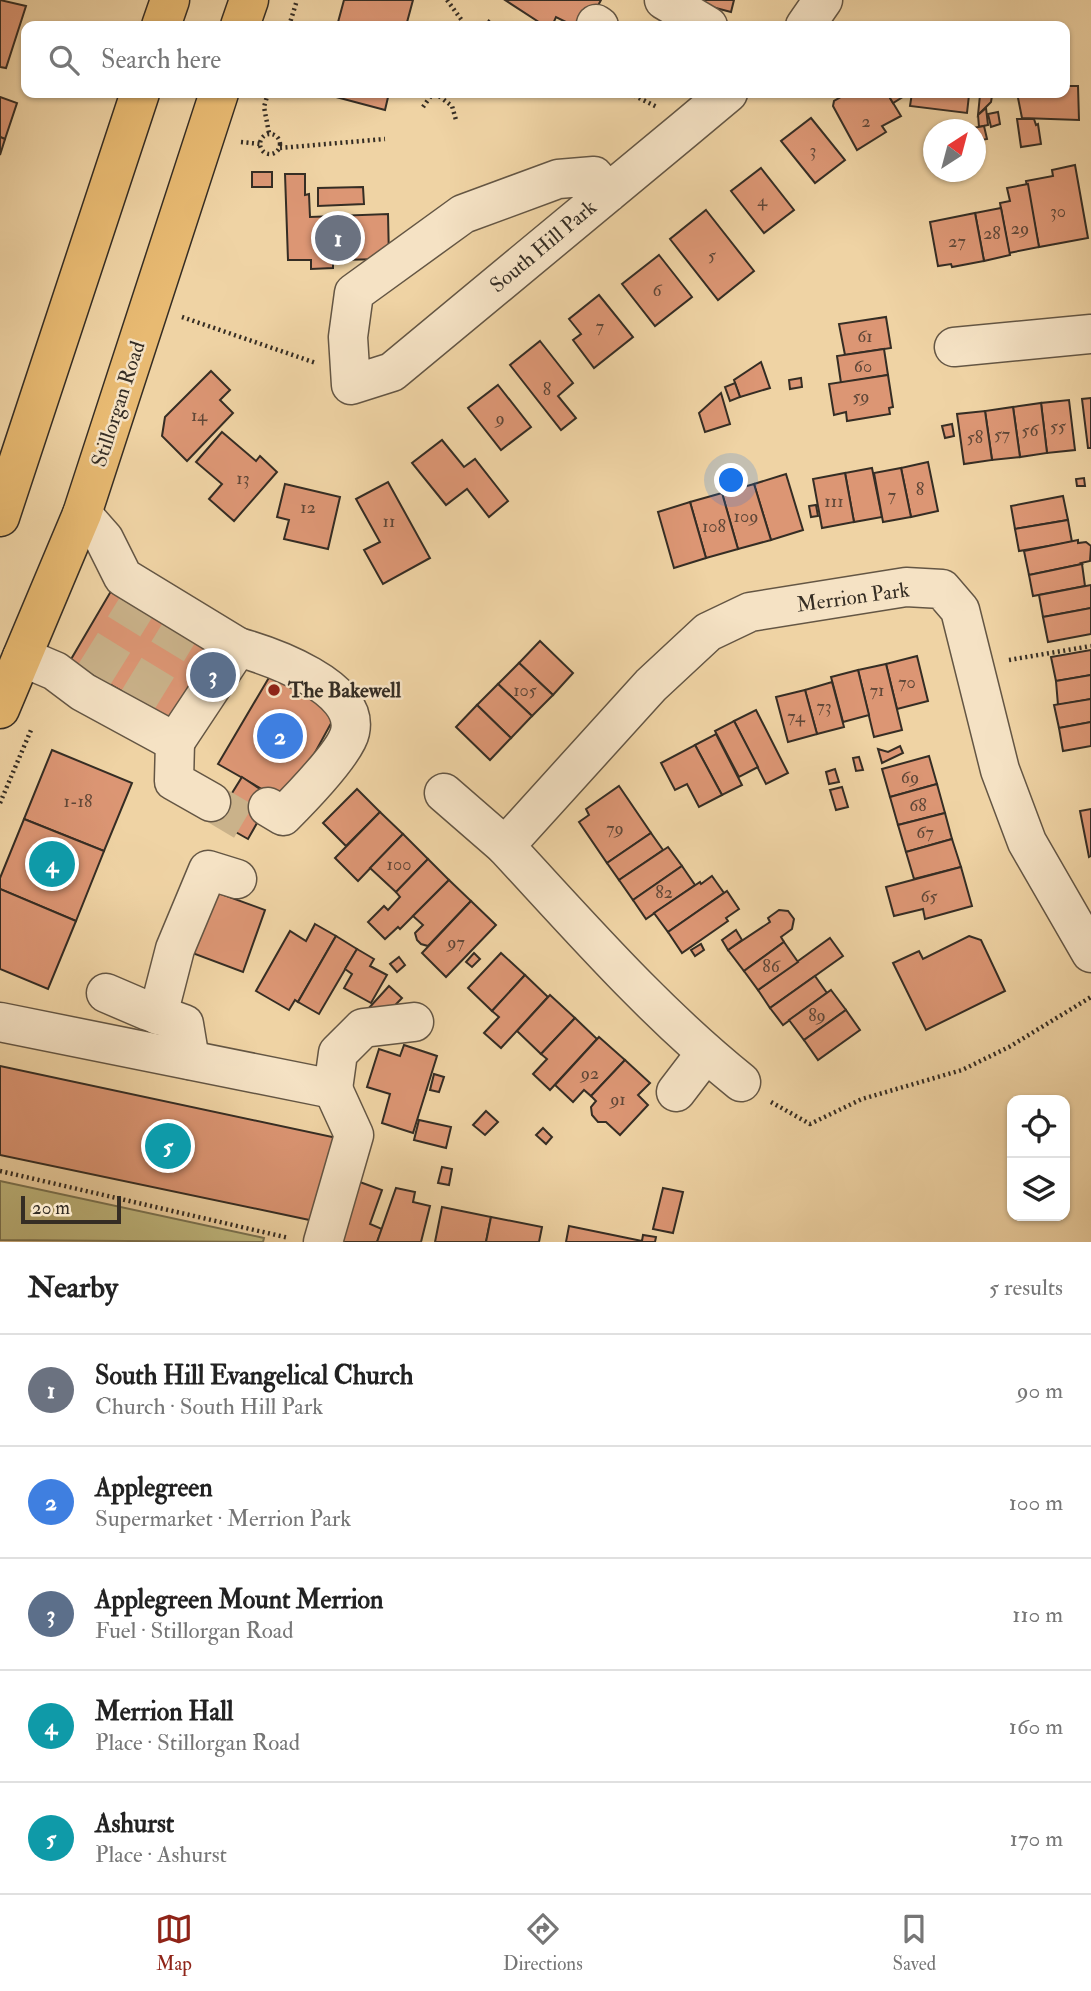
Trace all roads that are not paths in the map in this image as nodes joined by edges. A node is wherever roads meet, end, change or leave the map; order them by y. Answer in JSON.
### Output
{"nodes":[{"id":1,"x":170,"y":0,"type":"edge"},
{"id":2,"x":249,"y":0,"type":"edge"},
{"id":3,"x":664,"y":0,"type":"edge"},
{"id":4,"x":823,"y":0,"type":"edge"},
{"id":5,"x":163,"y":21,"type":"edge"},
{"id":6,"x":242,"y":21,"type":"edge"},
{"id":7,"x":700,"y":21,"type":"edge"},
{"id":8,"x":808,"y":21,"type":"edge"},
{"id":9,"x":138,"y":98,"type":"edge"},
{"id":10,"x":217,"y":98,"type":"edge"},
{"id":11,"x":713,"y":98,"type":"edge"},
{"id":12,"x":608,"y":192,"type":"junction"},
{"id":13,"x":1091,"y":334,"type":"edge"},
{"id":14,"x":954,"y":347,"type":"dead end"},
{"id":15,"x":82,"y":514,"type":"junction"},
{"id":16,"x":0,"y":517,"type":"edge"},
{"id":17,"x":238,"y":647,"type":"junction"},
{"id":18,"x":22,"y":657,"type":"junction"},
{"id":19,"x":0,"y":709,"type":"edge"},
{"id":20,"x":175,"y":742,"type":"junction"},
{"id":21,"x":444,"y":793,"type":"dead end"},
{"id":22,"x":223,"y":795,"type":"tunnel mouth"},
{"id":23,"x":269,"y":817,"type":"dead end"},
{"id":24,"x":505,"y":846,"type":"junction"},
{"id":25,"x":237,"y":879,"type":"dead end"},
{"id":26,"x":1091,"y":953,"type":"edge"},
{"id":27,"x":106,"y":993,"type":"dead end"},
{"id":28,"x":158,"y":1015,"type":"junction"},
{"id":29,"x":414,"y":1022,"type":"dead end"},
{"id":30,"x":0,"y":1023,"type":"edge"},
{"id":31,"x":705,"y":1054,"type":"junction"},
{"id":32,"x":190,"y":1060,"type":"junction"},
{"id":33,"x":741,"y":1082,"type":"road end"},
{"id":34,"x":333,"y":1088,"type":"junction"},
{"id":35,"x":676,"y":1092,"type":"dead end"},
{"id":36,"x":308,"y":1240,"type":"edge"}],
"edges":[{"from":1,"to":5,"type":"main road"},
{"from":2,"to":6,"type":"main road"},
{"from":3,"to":7,"type":"street"},
{"from":4,"to":8,"type":"street"},
{"from":9,"to":16,"type":"main road"},
{"from":10,"to":15,"type":"main road","name":"Stillorgan Road"},
{"from":11,"to":12,"type":"street","name":"South Hill Park"},
{"from":12,"to":12,"type":"street","name":"South Hill Park"},
{"from":13,"to":14,"type":"street"},
{"from":15,"to":17,"type":"street"},
{"from":15,"to":18,"type":"main road","name":"Stillorgan Road"},
{"from":17,"to":20,"type":"street"},
{"from":17,"to":23,"type":"street"},
{"from":18,"to":19,"type":"main road","name":"Stillorgan Road"},
{"from":18,"to":20,"type":"street"},
{"from":20,"to":22,"type":"street"},
{"from":21,"to":24,"type":"street"},
{"from":24,"to":26,"type":"street","name":"Merrion Park"},
{"from":24,"to":31,"type":"street"},
{"from":25,"to":28,"type":"street"},
{"from":27,"to":28,"type":"street"},
{"from":28,"to":32,"type":"street"},
{"from":29,"to":34,"type":"street"},
{"from":30,"to":32,"type":"street"},
{"from":31,"to":33,"type":"street"},
{"from":31,"to":35,"type":"street"},
{"from":32,"to":34,"type":"street"},
{"from":34,"to":36,"type":"street"}]}
